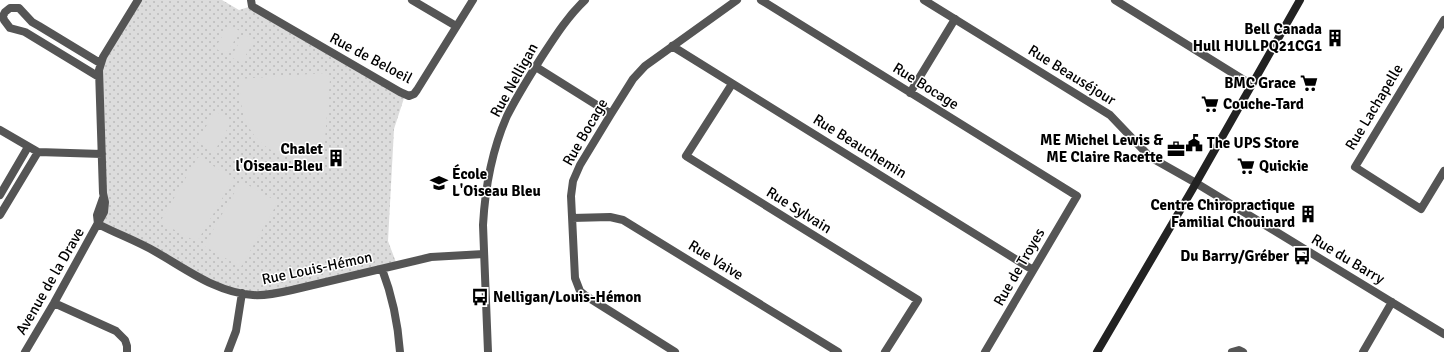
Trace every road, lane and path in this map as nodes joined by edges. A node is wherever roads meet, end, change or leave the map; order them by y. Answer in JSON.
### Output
{"nodes":[{"id":1,"x":138,"y":0,"type":"edge"},
{"id":2,"x":251,"y":0,"type":"edge"},
{"id":3,"x":412,"y":0,"type":"edge"},
{"id":4,"x":473,"y":0,"type":"edge"},
{"id":5,"x":584,"y":0,"type":"edge"},
{"id":6,"x":737,"y":0,"type":"edge"},
{"id":7,"x":761,"y":0,"type":"edge"},
{"id":8,"x":924,"y":0,"type":"edge"},
{"id":9,"x":1115,"y":0,"type":"edge"},
{"id":10,"x":1300,"y":0,"type":"edge"},
{"id":11,"x":955,"y":19,"type":"junction"},
{"id":12,"x":1444,"y":20,"type":"edge"},
{"id":13,"x":456,"y":26,"type":"junction"},
{"id":14,"x":672,"y":46,"type":"junction"},
{"id":15,"x":100,"y":63,"type":"junction"},
{"id":16,"x":536,"y":67,"type":"junction"},
{"id":17,"x":99,"y":77,"type":"junction"},
{"id":18,"x":732,"y":84,"type":"junction"},
{"id":19,"x":1252,"y":85,"type":"junction"},
{"id":20,"x":910,"y":93,"type":"junction"},
{"id":21,"x":611,"y":114,"type":"junction"},
{"id":22,"x":0,"y":130,"type":"edge"},
{"id":23,"x":28,"y":147,"type":"junction"},
{"id":24,"x":38,"y":152,"type":"junction"},
{"id":25,"x":102,"y":154,"type":"junction"},
{"id":26,"x":1444,"y":171,"type":"edge"},
{"id":27,"x":1196,"y":183,"type":"junction"},
{"id":28,"x":0,"y":195,"type":"edge"},
{"id":29,"x":1077,"y":196,"type":"joint"},
{"id":30,"x":0,"y":215,"type":"edge"},
{"id":31,"x":572,"y":218,"type":"junction"},
{"id":32,"x":98,"y":224,"type":"junction"},
{"id":33,"x":484,"y":254,"type":"junction"},
{"id":34,"x":382,"y":269,"type":"junction"},
{"id":35,"x":1033,"y":270,"type":"junction"},
{"id":36,"x":242,"y":293,"type":"junction"},
{"id":37,"x":1392,"y":302,"type":"junction"},
{"id":38,"x":54,"y":303,"type":"junction"},
{"id":39,"x":1444,"y":334,"type":"edge"},
{"id":40,"x":988,"y":351,"type":"edge"},
{"id":41,"x":25,"y":352,"type":"edge"},
{"id":42,"x":127,"y":352,"type":"edge"},
{"id":43,"x":228,"y":352,"type":"edge"},
{"id":44,"x":400,"y":352,"type":"edge"},
{"id":45,"x":488,"y":352,"type":"edge"},
{"id":46,"x":675,"y":352,"type":"edge"},
{"id":47,"x":838,"y":352,"type":"edge"},
{"id":48,"x":885,"y":352,"type":"edge"},
{"id":49,"x":1097,"y":352,"type":"edge"},
{"id":50,"x":1232,"y":352,"type":"edge"},
{"id":51,"x":1243,"y":352,"type":"edge"},
{"id":52,"x":1362,"y":352,"type":"edge"}],
"edges":[{"from":1,"to":15,"type":"street","name":"Avenue de la Drave"},
{"from":2,"to":13,"type":"street","name":"Rue de Beloeil"},
{"from":3,"to":13,"type":"street"},
{"from":4,"to":13,"type":"street","name":"Rue de Beloeil"},
{"from":5,"to":16,"type":"street","name":"Rue Nelligan"},
{"from":6,"to":14,"type":"street","name":"Rue Bocage"},
{"from":7,"to":20,"type":"street","name":"Rue Bocage"},
{"from":8,"to":11,"type":"street","name":"Rue Beauséjour"},
{"from":9,"to":19,"type":"street"},
{"from":10,"to":19,"type":"main road"},
{"from":11,"to":20,"type":"street"},
{"from":11,"to":27,"type":"street","name":"Rue Beauséjour"},
{"from":12,"to":26,"type":"street","name":"Rue Lachapelle"},
{"from":14,"to":18,"type":"street","name":"Rue Beauchemin"},
{"from":14,"to":21,"type":"street","name":"Rue Bocage"},
{"from":15,"to":17,"type":"street","name":"Avenue de la Drave"},
{"from":15,"to":17,"type":"street"},
{"from":16,"to":21,"type":"street"},
{"from":16,"to":33,"type":"street","name":"Rue Nelligan"},
{"from":17,"to":25,"type":"street","name":"Avenue de la Drave"},
{"from":18,"to":35,"type":"street","name":"Rue Beauchemin"},
{"from":18,"to":48,"type":"street","name":"Rue Sylvain"},
{"from":19,"to":27,"type":"main road"},
{"from":20,"to":29,"type":"street","name":"Rue Bocage"},
{"from":21,"to":31,"type":"street","name":"Rue Bocage"},
{"from":22,"to":23,"type":"street"},
{"from":23,"to":24,"type":"street"},
{"from":23,"to":28,"type":"street"},
{"from":24,"to":25,"type":"street"},
{"from":24,"to":30,"type":"street"},
{"from":25,"to":32,"type":"street","name":"Avenue de la Drave"},
{"from":27,"to":37,"type":"street","name":"Rue du Barry"},
{"from":27,"to":49,"type":"main road"},
{"from":29,"to":35,"type":"street","name":"Rue de Troyes"},
{"from":31,"to":46,"type":"street","name":"Rue Bocage"},
{"from":31,"to":47,"type":"street","name":"Rue Vaive"},
{"from":32,"to":36,"type":"street","name":"Rue Louis-Hémon"},
{"from":32,"to":38,"type":"street","name":"Avenue de la Drave"},
{"from":33,"to":34,"type":"street","name":"Rue Louis-Hémon"},
{"from":33,"to":45,"type":"street","name":"Rue Nelligan"},
{"from":34,"to":36,"type":"street","name":"Rue Louis-Hémon"},
{"from":34,"to":44,"type":"street"},
{"from":35,"to":40,"type":"street","name":"Rue de Troyes"},
{"from":36,"to":43,"type":"street"},
{"from":37,"to":39,"type":"street","name":"Rue du Barry"},
{"from":37,"to":52,"type":"street"},
{"from":38,"to":41,"type":"street","name":"Avenue de la Drave"},
{"from":38,"to":42,"type":"street"},
{"from":50,"to":51,"type":"street"}]}
